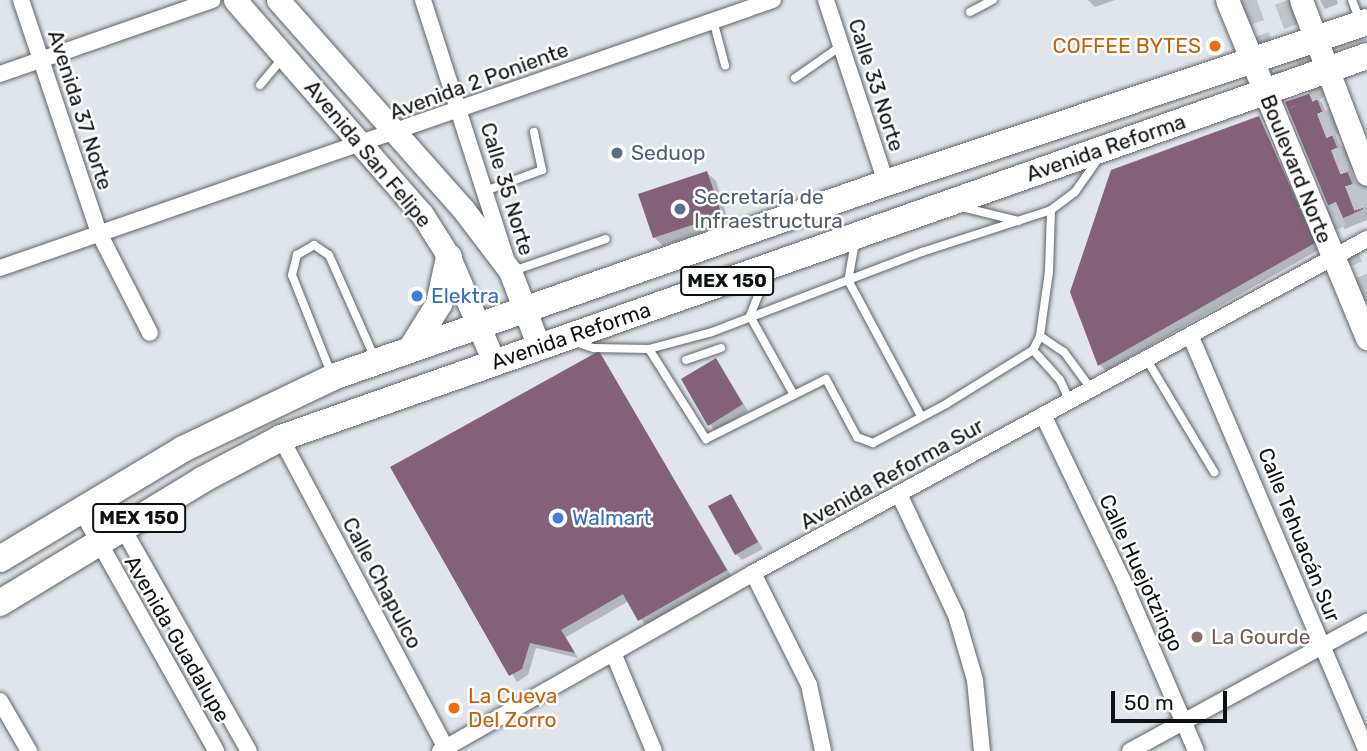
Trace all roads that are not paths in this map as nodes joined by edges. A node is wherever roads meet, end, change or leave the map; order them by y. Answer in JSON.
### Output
{"nodes":[{"id":1,"x":21,"y":0,"type":"edge"},
{"id":2,"x":213,"y":0,"type":"edge"},
{"id":3,"x":235,"y":0,"type":"edge"},
{"id":4,"x":278,"y":0,"type":"edge"},
{"id":5,"x":423,"y":0,"type":"edge"},
{"id":6,"x":773,"y":0,"type":"edge"},
{"id":7,"x":826,"y":0,"type":"edge"},
{"id":8,"x":993,"y":0,"type":"edge"},
{"id":9,"x":1227,"y":0,"type":"edge"},
{"id":10,"x":1300,"y":0,"type":"edge"},
{"id":11,"x":970,"y":12,"type":"dead end"},
{"id":12,"x":1360,"y":15,"type":"edge"},
{"id":13,"x":713,"y":20,"type":"junction"},
{"id":14,"x":1316,"y":40,"type":"junction"},
{"id":15,"x":841,"y":46,"type":"junction"},
{"id":16,"x":285,"y":56,"type":"junction"},
{"id":17,"x":1367,"y":56,"type":"edge"},
{"id":18,"x":41,"y":59,"type":"junction"},
{"id":19,"x":1252,"y":63,"type":"junction"},
{"id":20,"x":725,"y":65,"type":"dead end"},
{"id":21,"x":1327,"y":70,"type":"junction"},
{"id":22,"x":0,"y":74,"type":"edge"},
{"id":23,"x":795,"y":78,"type":"dead end"},
{"id":24,"x":260,"y":85,"type":"dead end"},
{"id":25,"x":1264,"y":93,"type":"junction"},
{"id":26,"x":461,"y":107,"type":"junction"},
{"id":27,"x":534,"y":132,"type":"dead end"},
{"id":28,"x":397,"y":133,"type":"junction"},
{"id":29,"x":1361,"y":140,"type":"edge"},
{"id":30,"x":364,"y":143,"type":"junction"},
{"id":31,"x":1106,"y":148,"type":"junction"},
{"id":32,"x":1367,"y":174,"type":"edge"},
{"id":33,"x":886,"y":183,"type":"junction"},
{"id":34,"x":485,"y":191,"type":"junction"},
{"id":35,"x":949,"y":204,"type":"junction"},
{"id":36,"x":1051,"y":210,"type":"junction"},
{"id":37,"x":1019,"y":221,"type":"junction"},
{"id":38,"x":772,"y":225,"type":"junction"},
{"id":39,"x":99,"y":233,"type":"junction"},
{"id":40,"x":856,"y":238,"type":"junction"},
{"id":41,"x":606,"y":239,"type":"dead end"},
{"id":42,"x":1367,"y":239,"type":"edge"},
{"id":43,"x":449,"y":257,"type":"junction"},
{"id":44,"x":1332,"y":258,"type":"junction"},
{"id":45,"x":778,"y":262,"type":"junction"},
{"id":46,"x":0,"y":268,"type":"edge"},
{"id":47,"x":510,"y":271,"type":"junction"},
{"id":48,"x":848,"y":280,"type":"junction"},
{"id":49,"x":526,"y":312,"type":"junction"},
{"id":50,"x":750,"y":316,"type":"junction"},
{"id":51,"x":479,"y":328,"type":"junction"},
{"id":52,"x":150,"y":333,"type":"dead end"},
{"id":53,"x":1040,"y":336,"type":"junction"},
{"id":54,"x":1191,"y":337,"type":"junction"},
{"id":55,"x":1367,"y":338,"type":"edge"},
{"id":56,"x":565,"y":339,"type":"junction"},
{"id":57,"x":539,"y":347,"type":"junction"},
{"id":58,"x":721,"y":348,"type":"dead end"},
{"id":59,"x":411,"y":349,"type":"junction"},
{"id":60,"x":649,"y":349,"type":"junction"},
{"id":61,"x":1033,"y":350,"type":"junction"},
{"id":62,"x":687,"y":360,"type":"dead end"},
{"id":63,"x":1147,"y":360,"type":"junction"},
{"id":64,"x":376,"y":361,"type":"junction"},
{"id":65,"x":494,"y":362,"type":"junction"},
{"id":66,"x":333,"y":377,"type":"junction"},
{"id":67,"x":1092,"y":390,"type":"junction"},
{"id":68,"x":794,"y":395,"type":"junction"},
{"id":69,"x":1070,"y":401,"type":"junction"},
{"id":70,"x":1043,"y":415,"type":"junction"},
{"id":71,"x":921,"y":416,"type":"junction"},
{"id":72,"x":281,"y":438,"type":"junction"},
{"id":73,"x":1214,"y":472,"type":"dead end"},
{"id":74,"x":899,"y":494,"type":"junction"},
{"id":75,"x":104,"y":495,"type":"junction"},
{"id":76,"x":80,"y":510,"type":"junction"},
{"id":77,"x":123,"y":527,"type":"junction"},
{"id":78,"x":98,"y":543,"type":"junction"},
{"id":79,"x":0,"y":559,"type":"edge"},
{"id":80,"x":753,"y":573,"type":"junction"},
{"id":81,"x":0,"y":603,"type":"edge"},
{"id":82,"x":1367,"y":622,"type":"edge"},
{"id":83,"x":1322,"y":647,"type":"junction"},
{"id":84,"x":614,"y":655,"type":"junction"},
{"id":85,"x":0,"y":701,"type":"edge"},
{"id":86,"x":1186,"y":721,"type":"junction"},
{"id":87,"x":443,"y":749,"type":"edge"},
{"id":88,"x":29,"y":751,"type":"edge"},
{"id":89,"x":216,"y":751,"type":"edge"},
{"id":90,"x":249,"y":751,"type":"edge"},
{"id":91,"x":653,"y":751,"type":"edge"},
{"id":92,"x":823,"y":751,"type":"edge"},
{"id":93,"x":982,"y":751,"type":"edge"},
{"id":94,"x":1130,"y":751,"type":"edge"},
{"id":95,"x":1196,"y":751,"type":"edge"},
{"id":96,"x":1367,"y":751,"type":"edge"}],
"edges":[{"from":1,"to":18,"type":"street","name":"Avenida 37 Norte"},
{"from":2,"to":18,"type":"street"},
{"from":3,"to":16,"type":"main road","name":"Avenida San Felipe"},
{"from":4,"to":28,"type":"main road","name":"Avenida San Felipe"},
{"from":5,"to":26,"type":"street","name":"Calle 35 Norte"},
{"from":6,"to":13,"type":"street","name":"Avenida 2 Poniente"},
{"from":7,"to":15,"type":"street","name":"Calle 33 Norte"},
{"from":8,"to":11,"type":"lane"},
{"from":9,"to":19,"type":"main road","name":"Boulevard Norte"},
{"from":10,"to":14,"type":"main road"},
{"from":12,"to":14,"type":"main road","name":"Avenida Reforma","number":"MEX 150"},
{"from":13,"to":20,"type":"lane"},
{"from":13,"to":26,"type":"street","name":"Avenida 2 Poniente"},
{"from":14,"to":19,"type":"main road","name":"Avenida Reforma","number":"MEX 150"},
{"from":14,"to":21,"type":"main road"},
{"from":15,"to":23,"type":"lane"},
{"from":15,"to":33,"type":"street","name":"Calle 33 Norte"},
{"from":16,"to":24,"type":"lane"},
{"from":16,"to":30,"type":"main road","name":"Avenida San Felipe"},
{"from":17,"to":21,"type":"main road","name":"Avenida Reforma","number":"MEX 150"},
{"from":18,"to":22,"type":"street"},
{"from":18,"to":39,"type":"street","name":"Avenida 37 Norte"},
{"from":19,"to":25,"type":"main road","name":"Boulevard Norte"},
{"from":19,"to":33,"type":"main road","name":"Avenida Reforma","number":"MEX 150"},
{"from":21,"to":25,"type":"main road","name":"Avenida Reforma","number":"MEX 150"},
{"from":21,"to":29,"type":"main road"},
{"from":25,"to":31,"type":"main road","name":"Avenida Reforma","number":"MEX 150"},
{"from":25,"to":44,"type":"main road","name":"Boulevard Norte"},
{"from":26,"to":28,"type":"street","name":"Avenida 2 Poniente"},
{"from":26,"to":34,"type":"street","name":"Calle 35 Norte"},
{"from":27,"to":34,"type":"lane"},
{"from":28,"to":30,"type":"street","name":"Avenida 2 Poniente"},
{"from":28,"to":47,"type":"main road","name":"Avenida San Felipe"},
{"from":29,"to":32,"type":"main road"},
{"from":30,"to":39,"type":"street","name":"Avenida 2 Poniente"},
{"from":30,"to":43,"type":"main road","name":"Avenida San Felipe"},
{"from":31,"to":35,"type":"main road","name":"Avenida Reforma","number":"MEX 150"},
{"from":31,"to":36,"type":"lane"},
{"from":33,"to":38,"type":"main road","name":"Avenida Reforma","number":"MEX 150"},
{"from":34,"to":47,"type":"street","name":"Calle 35 Norte"},
{"from":35,"to":37,"type":"lane"},
{"from":35,"to":40,"type":"main road","name":"Avenida Reforma","number":"MEX 150"},
{"from":36,"to":37,"type":"lane"},
{"from":36,"to":53,"type":"lane"},
{"from":37,"to":48,"type":"lane"},
{"from":38,"to":45,"type":"main road"},
{"from":38,"to":49,"type":"main road","name":"Avenida Reforma","number":"MEX 150"},
{"from":39,"to":46,"type":"street","name":"Avenida 2 Poniente"},
{"from":39,"to":52,"type":"street","name":"Avenida 37 Norte"},
{"from":40,"to":45,"type":"main road","name":"Avenida Reforma","number":"MEX 150"},
{"from":40,"to":48,"type":"lane"},
{"from":41,"to":47,"type":"lane"},
{"from":42,"to":44,"type":"street","name":"Avenida Reforma Sur"},
{"from":43,"to":51,"type":"main road","name":"Avenida San Felipe"},
{"from":43,"to":59,"type":"main road"},
{"from":44,"to":54,"type":"street","name":"Avenida Reforma Sur"},
{"from":44,"to":55,"type":"main road","name":"Boulevard Norte"},
{"from":45,"to":50,"type":"lane"},
{"from":45,"to":56,"type":"main road","name":"Avenida Reforma","number":"MEX 150"},
{"from":47,"to":49,"type":"main road","name":"Avenida San Felipe"},
{"from":48,"to":50,"type":"lane"},
{"from":48,"to":71,"type":"lane"},
{"from":49,"to":51,"type":"main road","name":"Avenida Reforma","number":"MEX 150"},
{"from":49,"to":57,"type":"main road","name":"Avenida San Felipe"},
{"from":50,"to":60,"type":"lane"},
{"from":50,"to":68,"type":"lane"},
{"from":51,"to":59,"type":"main road","name":"Avenida Reforma","number":"MEX 150"},
{"from":51,"to":65,"type":"main road","name":"Avenida San Felipe"},
{"from":53,"to":61,"type":"lane"},
{"from":53,"to":67,"type":"lane"},
{"from":54,"to":63,"type":"street","name":"Avenida Reforma Sur"},
{"from":54,"to":83,"type":"street","name":"Calle Tehuacán Sur"},
{"from":56,"to":57,"type":"main road","name":"Avenida Reforma","number":"MEX 150"},
{"from":56,"to":60,"type":"lane"},
{"from":57,"to":65,"type":"main road","name":"Avenida Reforma","number":"MEX 150"},
{"from":58,"to":62,"type":"lane"},
{"from":59,"to":64,"type":"main road","name":"Avenida Reforma","number":"MEX 150"},
{"from":60,"to":68,"type":"lane"},
{"from":61,"to":69,"type":"lane"},
{"from":61,"to":71,"type":"lane"},
{"from":63,"to":67,"type":"street","name":"Avenida Reforma Sur"},
{"from":63,"to":73,"type":"lane"},
{"from":64,"to":66,"type":"main road","name":"Avenida Reforma","number":"MEX 150"},
{"from":64,"to":66,"type":"lane"},
{"from":65,"to":72,"type":"main road","name":"Avenida Reforma","number":"MEX 150"},
{"from":66,"to":75,"type":"main road","name":"Avenida Reforma","number":"MEX 150"},
{"from":67,"to":69,"type":"street","name":"Avenida Reforma Sur"},
{"from":68,"to":71,"type":"lane"},
{"from":69,"to":70,"type":"street","name":"Avenida Reforma Sur"},
{"from":70,"to":74,"type":"street","name":"Avenida Reforma Sur"},
{"from":70,"to":86,"type":"street","name":"Calle Huejotzingo"},
{"from":72,"to":77,"type":"main road","name":"Avenida Reforma","number":"MEX 150"},
{"from":72,"to":87,"type":"street","name":"Calle Chapulco"},
{"from":74,"to":80,"type":"street","name":"Avenida Reforma Sur"},
{"from":74,"to":93,"type":"street"},
{"from":75,"to":76,"type":"main road","name":"Avenida Reforma","number":"MEX 150"},
{"from":75,"to":77,"type":"street","name":"Avenida Guadalupe"},
{"from":76,"to":78,"type":"street","name":"Avenida Guadalupe"},
{"from":76,"to":79,"type":"main road","name":"Avenida Reforma","number":"MEX 150"},
{"from":77,"to":78,"type":"main road","name":"Avenida Reforma","number":"MEX 150"},
{"from":77,"to":90,"type":"street","name":"Avenida Guadalupe"},
{"from":78,"to":81,"type":"main road","name":"Avenida Reforma","number":"MEX 150"},
{"from":78,"to":89,"type":"street","name":"Avenida Guadalupe"},
{"from":80,"to":84,"type":"street","name":"Avenida Reforma Sur"},
{"from":80,"to":92,"type":"street"},
{"from":82,"to":83,"type":"street"},
{"from":83,"to":86,"type":"street"},
{"from":83,"to":96,"type":"street","name":"Calle Tehuacán Sur"},
{"from":84,"to":87,"type":"street","name":"Avenida Reforma Sur"},
{"from":84,"to":91,"type":"street"},
{"from":85,"to":88,"type":"street"},
{"from":86,"to":94,"type":"street"},
{"from":86,"to":95,"type":"street","name":"Calle Huejotzingo"}]}
